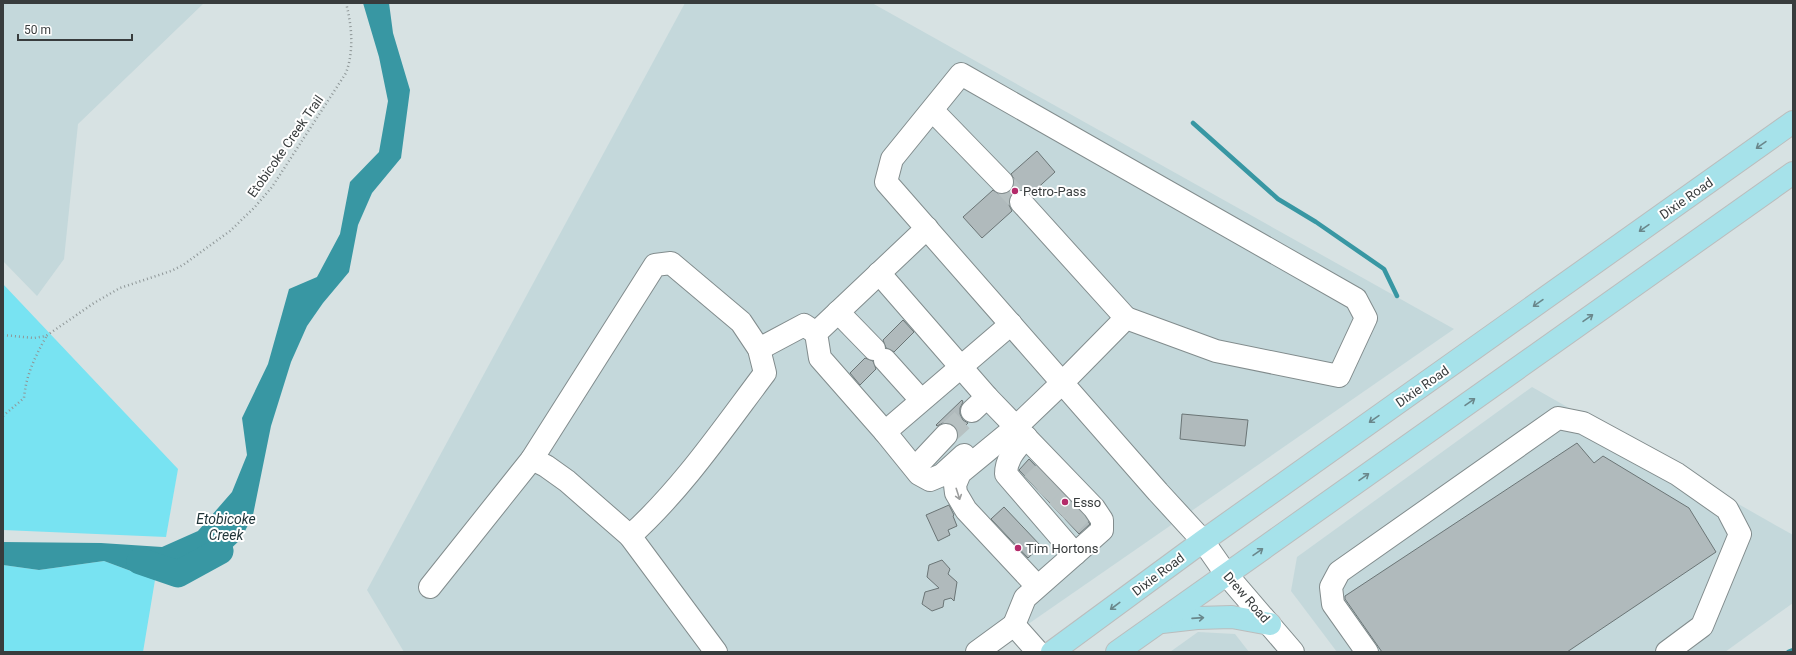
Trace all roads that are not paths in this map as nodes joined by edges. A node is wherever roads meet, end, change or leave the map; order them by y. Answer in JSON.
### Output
{"nodes":[{"id":1,"x":933,"y":111,"type":"junction"},
{"id":2,"x":1793,"y":122,"type":"edge"},
{"id":3,"x":1793,"y":173,"type":"edge"},
{"id":4,"x":1002,"y":182,"type":"tunnel mouth"},
{"id":5,"x":1021,"y":202,"type":"tunnel mouth"},
{"id":6,"x":927,"y":228,"type":"junction"},
{"id":7,"x":879,"y":273,"type":"junction"},
{"id":8,"x":838,"y":312,"type":"junction"},
{"id":9,"x":1126,"y":318,"type":"junction"},
{"id":10,"x":1011,"y":324,"type":"junction"},
{"id":11,"x":816,"y":333,"type":"junction"},
{"id":12,"x":759,"y":349,"type":"junction"},
{"id":13,"x":961,"y":368,"type":"junction"},
{"id":14,"x":1062,"y":383,"type":"junction"},
{"id":15,"x":921,"y":400,"type":"junction"},
{"id":16,"x":1016,"y":427,"type":"junction"},
{"id":17,"x":885,"y":432,"type":"junction"},
{"id":18,"x":946,"y":436,"type":"tunnel mouth"},
{"id":19,"x":532,"y":459,"type":"junction"},
{"id":20,"x":915,"y":468,"type":"junction"},
{"id":21,"x":1057,"y":498,"type":"junction"},
{"id":22,"x":630,"y":536,"type":"junction"},
{"id":23,"x":1203,"y":541,"type":"junction"},
{"id":24,"x":1075,"y":554,"type":"junction"},
{"id":25,"x":1226,"y":574,"type":"junction"},
{"id":26,"x":1037,"y":586,"type":"junction"},
{"id":27,"x":430,"y":587,"type":"dead end"},
{"id":28,"x":1159,"y":622,"type":"junction"},
{"id":29,"x":1270,"y":624,"type":"junction"},
{"id":30,"x":1014,"y":625,"type":"junction"},
{"id":31,"x":716,"y":652,"type":"edge"},
{"id":32,"x":977,"y":652,"type":"edge"},
{"id":33,"x":1038,"y":652,"type":"edge"},
{"id":34,"x":1052,"y":652,"type":"edge"},
{"id":35,"x":1117,"y":652,"type":"edge"},
{"id":36,"x":1293,"y":652,"type":"edge"},
{"id":37,"x":1367,"y":652,"type":"edge"},
{"id":38,"x":1666,"y":652,"type":"edge"}],
"edges":[{"from":1,"to":4,"type":"street"},
{"from":1,"to":6,"type":"street","name":"Drew Road"},
{"from":1,"to":9,"type":"street"},
{"from":2,"to":23,"type":"main road","name":"Dixie Road","one_way":true},
{"from":25,"to":3,"type":"main road","one_way":true},
{"from":5,"to":9,"type":"street"},
{"from":6,"to":7,"type":"street"},
{"from":6,"to":10,"type":"street","name":"Drew Road"},
{"from":7,"to":8,"type":"street"},
{"from":7,"to":13,"type":"street"},
{"from":8,"to":11,"type":"street"},
{"from":8,"to":15,"type":"street"},
{"from":9,"to":14,"type":"street"},
{"from":10,"to":13,"type":"street"},
{"from":10,"to":14,"type":"street","name":"Drew Road"},
{"from":11,"to":12,"type":"street"},
{"from":11,"to":17,"type":"street"},
{"from":12,"to":19,"type":"street"},
{"from":12,"to":22,"type":"street"},
{"from":13,"to":15,"type":"street"},
{"from":13,"to":16,"type":"street"},
{"from":14,"to":16,"type":"street"},
{"from":14,"to":23,"type":"street","name":"Drew Road"},
{"from":15,"to":17,"type":"street"},
{"from":16,"to":20,"type":"street"},
{"from":16,"to":21,"type":"street"},
{"from":16,"to":21,"type":"street"},
{"from":16,"to":26,"type":"street","one_way":true},
{"from":17,"to":20,"type":"street"},
{"from":18,"to":20,"type":"street"},
{"from":19,"to":22,"type":"street"},
{"from":19,"to":27,"type":"street"},
{"from":21,"to":24,"type":"street"},
{"from":21,"to":24,"type":"street"},
{"from":22,"to":31,"type":"street"},
{"from":23,"to":25,"type":"street","name":"Drew Road"},
{"from":23,"to":34,"type":"main road","name":"Dixie Road","one_way":true},
{"from":24,"to":26,"type":"street"},
{"from":25,"to":28,"type":"main road"},
{"from":25,"to":29,"type":"street","name":"Drew Road"},
{"from":26,"to":30,"type":"street"},
{"from":28,"to":29,"type":"main road","one_way":true},
{"from":28,"to":35,"type":"main road"},
{"from":29,"to":36,"type":"street","name":"Drew Road"},
{"from":30,"to":32,"type":"street"},
{"from":30,"to":33,"type":"street"},
{"from":37,"to":38,"type":"street"}]}
